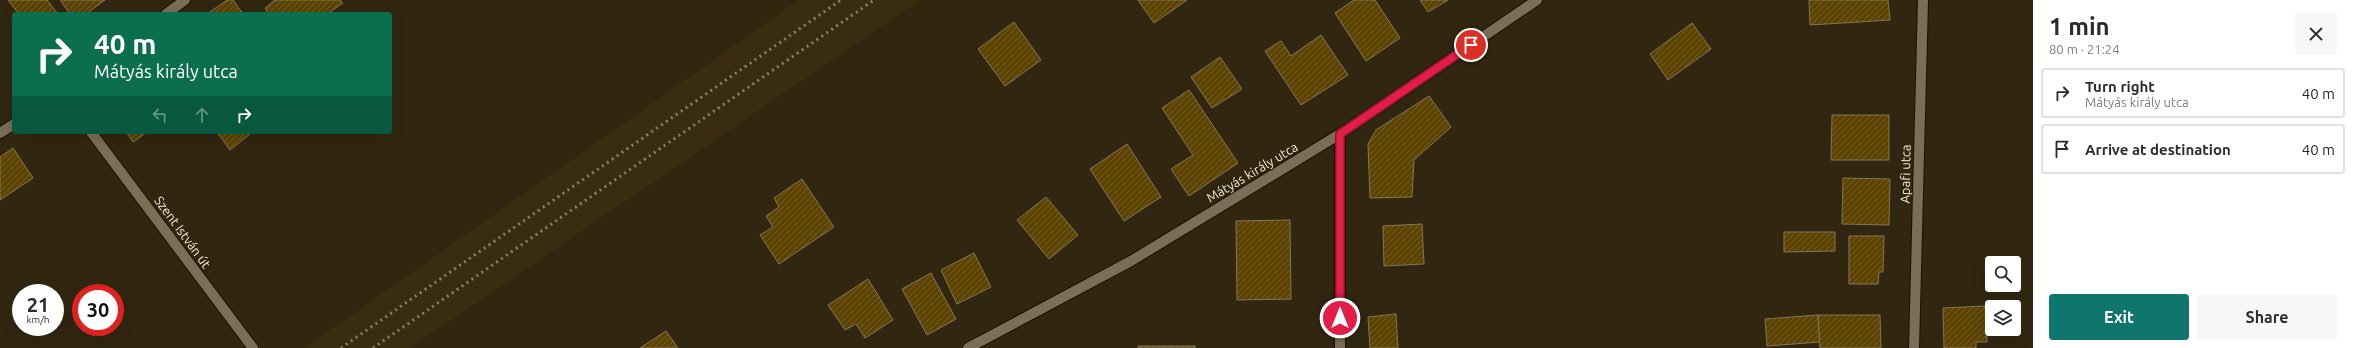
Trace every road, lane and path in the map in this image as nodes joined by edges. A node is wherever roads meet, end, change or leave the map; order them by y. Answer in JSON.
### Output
{"nodes":[{"id":1,"x":185,"y":0,"type":"edge"},
{"id":2,"x":1537,"y":0,"type":"edge"},
{"id":3,"x":1923,"y":0,"type":"edge"},
{"id":4,"x":169,"y":12,"type":"edge"},
{"id":5,"x":12,"y":125,"type":"edge"},
{"id":6,"x":0,"y":133,"type":"edge"},
{"id":7,"x":92,"y":134,"type":"edge"},
{"id":8,"x":1340,"y":134,"type":"junction"},
{"id":9,"x":253,"y":348,"type":"edge"},
{"id":10,"x":968,"y":348,"type":"edge"},
{"id":11,"x":1340,"y":348,"type":"edge"},
{"id":12,"x":1914,"y":348,"type":"edge"}],
"edges":[{"from":1,"to":4,"type":"street"},
{"from":2,"to":8,"type":"street","name":"Mátyás király utca"},
{"from":3,"to":12,"type":"street","name":"Apafi utca"},
{"from":5,"to":6,"type":"street"},
{"from":7,"to":9,"type":"street","name":"Szent István út"},
{"from":8,"to":10,"type":"street","name":"Mátyás király utca"},
{"from":8,"to":11,"type":"street"}]}
